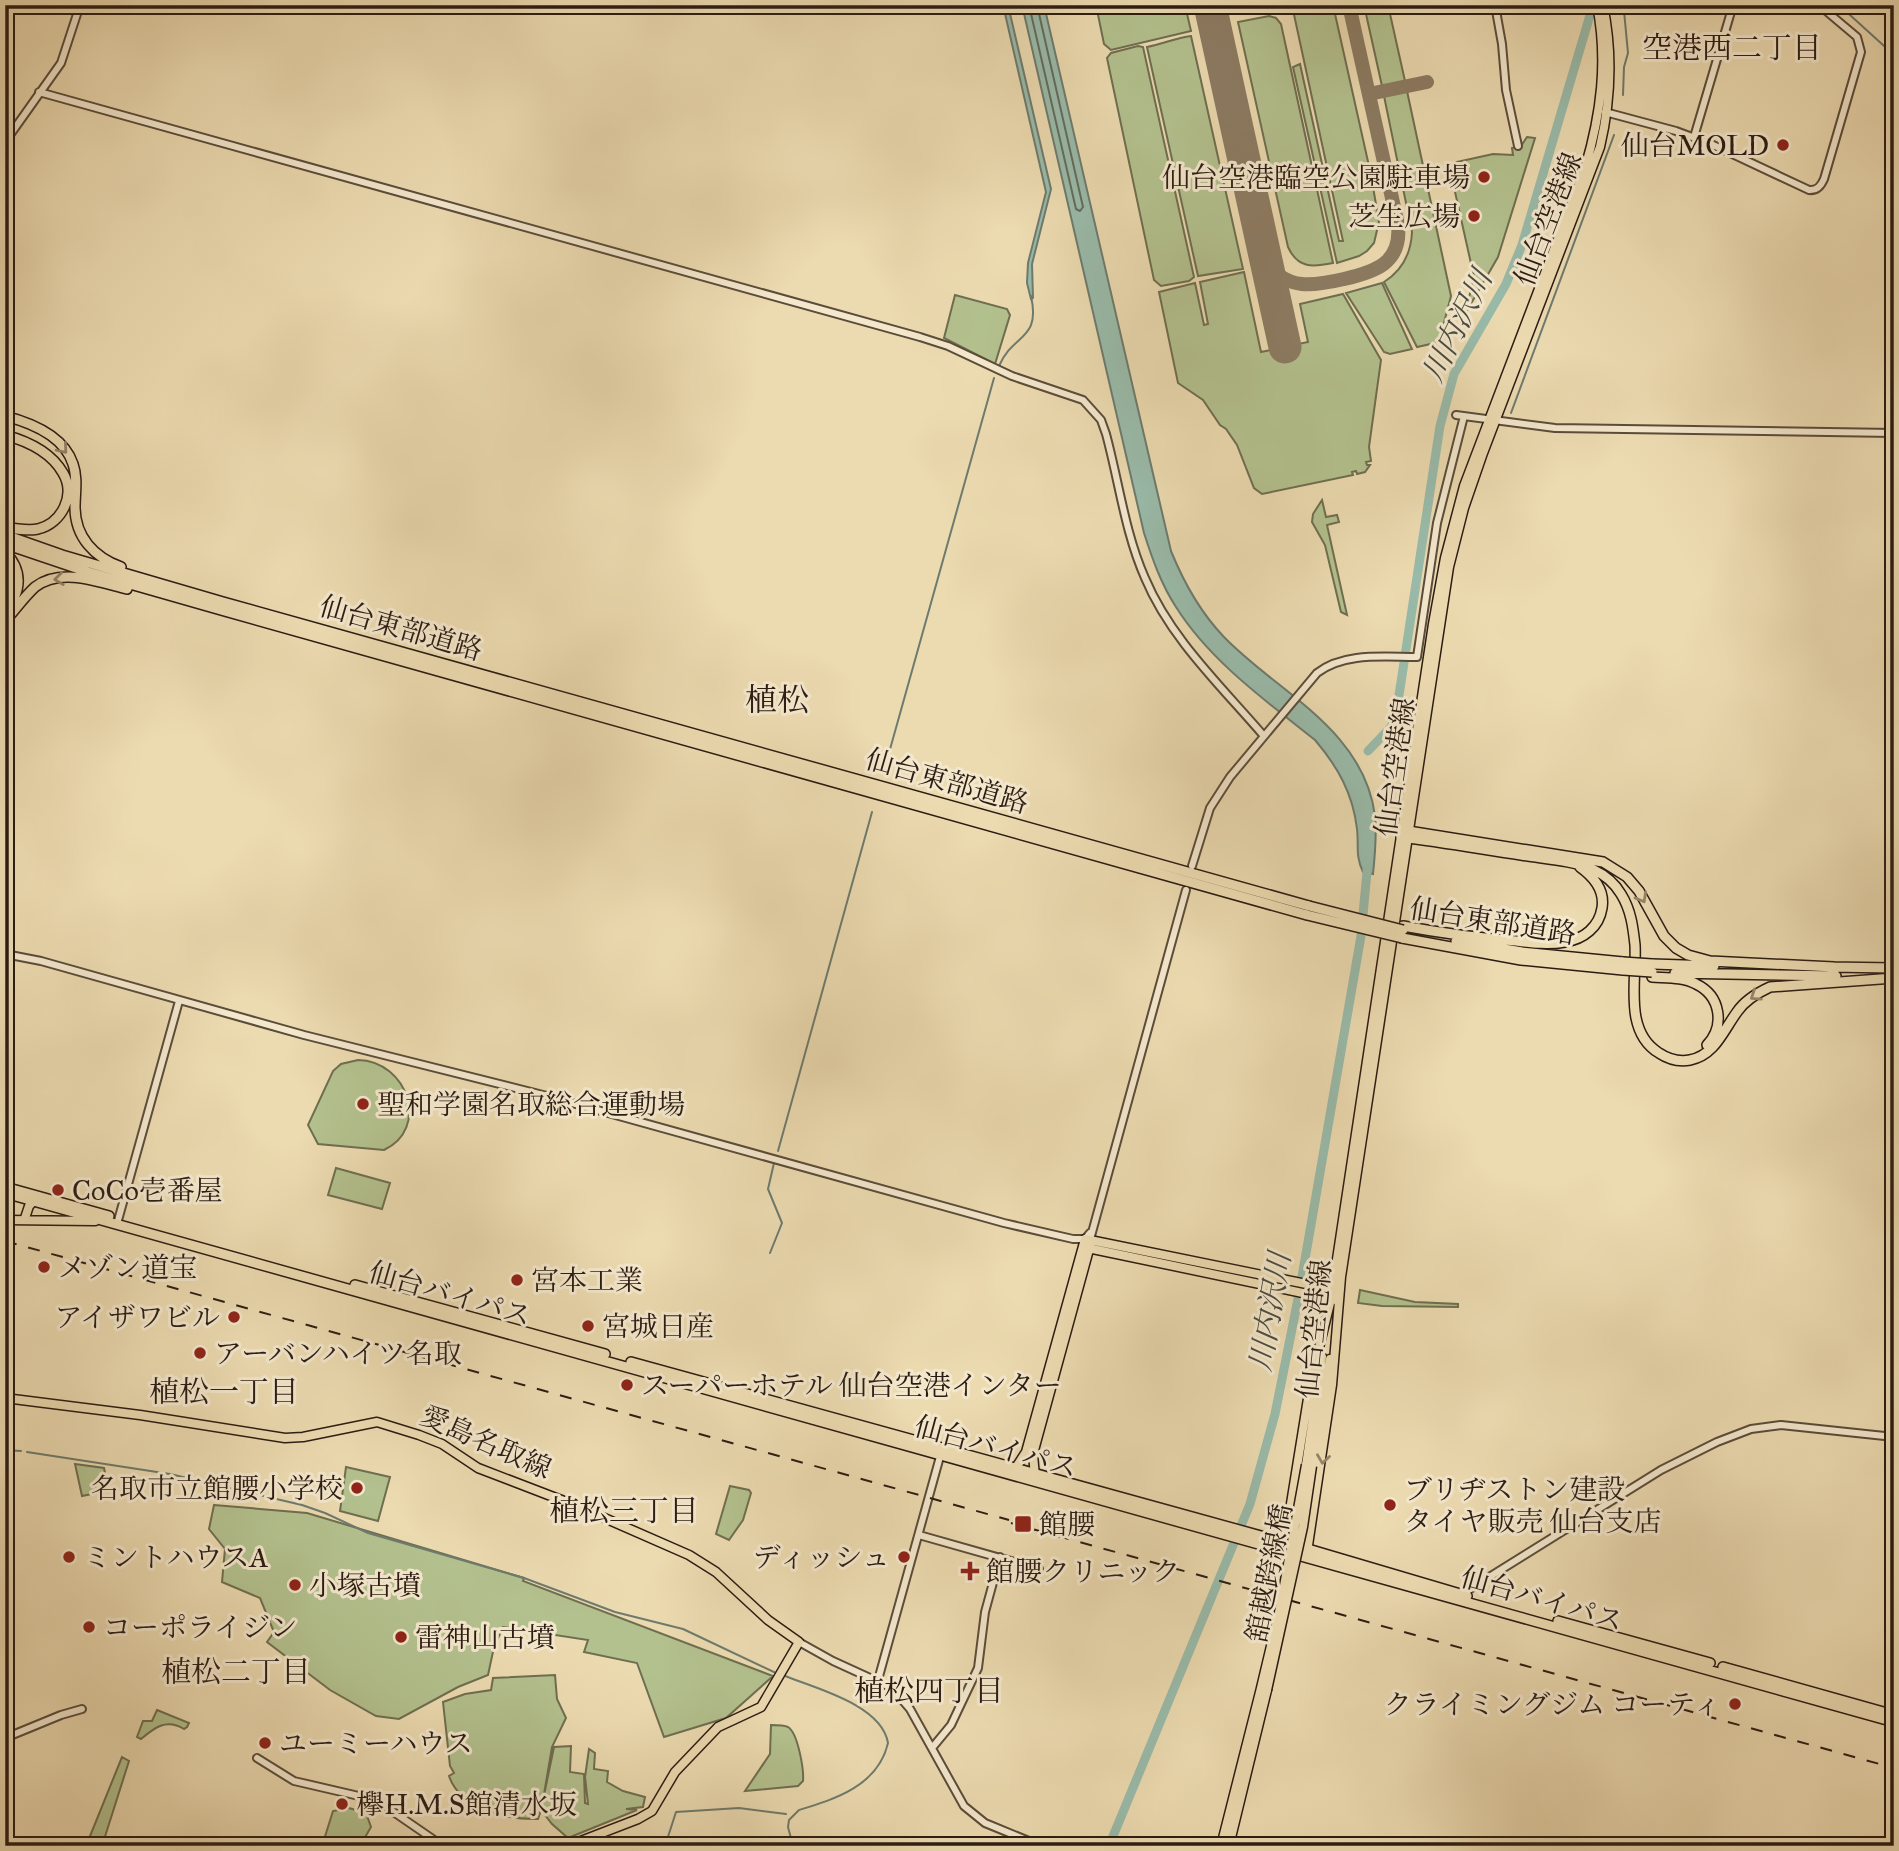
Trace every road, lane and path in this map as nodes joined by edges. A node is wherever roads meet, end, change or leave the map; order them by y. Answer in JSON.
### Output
{"nodes":[{"id":1,"x":80,"y":5,"type":"edge"},
{"id":2,"x":1495,"y":5,"type":"edge"},
{"id":3,"x":1597,"y":5,"type":"edge"},
{"id":4,"x":1604,"y":5,"type":"edge"},
{"id":5,"x":1733,"y":5,"type":"edge"},
{"id":6,"x":1819,"y":5,"type":"edge"},
{"id":7,"x":39,"y":92,"type":"junction"},
{"id":8,"x":1604,"y":112,"type":"junction"},
{"id":9,"x":1694,"y":137,"type":"junction"},
{"id":10,"x":5,"y":142,"type":"edge"},
{"id":11,"x":1518,"y":146,"type":"dead end"},
{"id":12,"x":1456,"y":415,"type":"dead end"},
{"id":13,"x":5,"y":416,"type":"edge"},
{"id":14,"x":1464,"y":416,"type":"junction"},
{"id":15,"x":1492,"y":419,"type":"junction"},
{"id":16,"x":1894,"y":433,"type":"edge"},
{"id":17,"x":5,"y":435,"type":"edge"},
{"id":18,"x":5,"y":527,"type":"edge"},
{"id":19,"x":5,"y":535,"type":"edge"},
{"id":20,"x":5,"y":544,"type":"edge"},
{"id":21,"x":5,"y":552,"type":"edge"},
{"id":22,"x":222,"y":606,"type":"junction"},
{"id":23,"x":5,"y":609,"type":"edge"},
{"id":24,"x":5,"y":621,"type":"edge"},
{"id":25,"x":1263,"y":735,"type":"junction"},
{"id":26,"x":1405,"y":834,"type":"junction"},
{"id":27,"x":1589,"y":860,"type":"junction"},
{"id":28,"x":1576,"y":864,"type":"junction"},
{"id":29,"x":1192,"y":866,"type":"dead end"},
{"id":30,"x":1186,"y":890,"type":"dead end"},
{"id":31,"x":1308,"y":911,"type":"junction"},
{"id":32,"x":1403,"y":931,"type":"junction"},
{"id":33,"x":5,"y":954,"type":"edge"},
{"id":34,"x":1835,"y":967,"type":"junction"},
{"id":35,"x":1894,"y":968,"type":"edge"},
{"id":36,"x":1623,"y":969,"type":"junction"},
{"id":37,"x":1652,"y":971,"type":"junction"},
{"id":38,"x":1894,"y":977,"type":"edge"},
{"id":39,"x":179,"y":1001,"type":"junction"},
{"id":40,"x":5,"y":1187,"type":"edge"},
{"id":41,"x":5,"y":1193,"type":"edge"},
{"id":42,"x":36,"y":1198,"type":"junction"},
{"id":43,"x":25,"y":1218,"type":"junction"},
{"id":44,"x":5,"y":1220,"type":"edge"},
{"id":45,"x":104,"y":1221,"type":"junction"},
{"id":46,"x":118,"y":1221,"type":"junction"},
{"id":47,"x":1088,"y":1242,"type":"junction"},
{"id":48,"x":1335,"y":1295,"type":"junction"},
{"id":49,"x":1327,"y":1317,"type":"junction"},
{"id":50,"x":1338,"y":1318,"type":"junction"},
{"id":51,"x":5,"y":1398,"type":"edge"},
{"id":52,"x":1894,"y":1437,"type":"edge"},
{"id":53,"x":941,"y":1452,"type":"junction"},
{"id":54,"x":1309,"y":1465,"type":"junction"},
{"id":55,"x":1013,"y":1472,"type":"junction"},
{"id":56,"x":1035,"y":1478,"type":"junction"},
{"id":57,"x":919,"y":1535,"type":"junction"},
{"id":58,"x":1284,"y":1547,"type":"junction"},
{"id":59,"x":1307,"y":1553,"type":"junction"},
{"id":60,"x":1000,"y":1557,"type":"junction"},
{"id":61,"x":1039,"y":1569,"type":"dead end"},
{"id":62,"x":1462,"y":1594,"type":"junction"},
{"id":63,"x":799,"y":1642,"type":"junction"},
{"id":64,"x":878,"y":1680,"type":"junction"},
{"id":65,"x":1264,"y":1689,"type":"junction"},
{"id":66,"x":82,"y":1709,"type":"dead end"},
{"id":67,"x":1894,"y":1715,"type":"edge"},
{"id":68,"x":1894,"y":1722,"type":"edge"},
{"id":69,"x":5,"y":1738,"type":"edge"},
{"id":70,"x":932,"y":1748,"type":"junction"},
{"id":71,"x":257,"y":1758,"type":"dead end"},
{"id":72,"x":443,"y":1846,"type":"edge"},
{"id":73,"x":568,"y":1846,"type":"edge"},
{"id":74,"x":1041,"y":1846,"type":"edge"},
{"id":75,"x":1221,"y":1846,"type":"edge"},
{"id":76,"x":1228,"y":1846,"type":"edge"}],
"edges":[{"from":1,"to":7,"type":"street"},
{"from":2,"to":11,"type":"street"},
{"from":3,"to":8,"type":"main road","name":"仙台空港線"},
{"from":4,"to":8,"type":"main road","name":"仙台空港線"},
{"from":5,"to":9,"type":"street"},
{"from":6,"to":9,"type":"street"},
{"from":7,"to":10,"type":"street"},
{"from":7,"to":25,"type":"street"},
{"from":8,"to":9,"type":"street"},
{"from":8,"to":15,"type":"main road","name":"仙台空港線"},
{"from":12,"to":14,"type":"street"},
{"from":13,"to":22,"type":"highway","one_way":true},
{"from":14,"to":15,"type":"street"},
{"from":14,"to":25,"type":"street"},
{"from":15,"to":16,"type":"street"},
{"from":15,"to":26,"type":"main road","name":"仙台空港線"},
{"from":17,"to":18,"type":"highway"},
{"from":19,"to":22,"type":"highway","name":"仙台東部道路"},
{"from":20,"to":22,"type":"highway","name":"仙台東部道路"},
{"from":21,"to":23,"type":"highway"},
{"from":22,"to":24,"type":"highway","one_way":true},
{"from":22,"to":31,"type":"highway","name":"仙台東部道路"},
{"from":25,"to":29,"type":"street"},
{"from":26,"to":27,"type":"highway"},
{"from":26,"to":28,"type":"highway"},
{"from":26,"to":48,"type":"main road","name":"仙台空港線"},
{"from":27,"to":34,"type":"highway","one_way":true},
{"from":27,"to":37,"type":"highway"},
{"from":28,"to":32,"type":"highway"},
{"from":38,"to":28,"type":"highway","one_way":true},
{"from":30,"to":47,"type":"street"},
{"from":31,"to":32,"type":"highway","name":"仙台東部道路","bridge":true},
{"from":31,"to":32,"type":"highway","name":"仙台東部道路","bridge":true},
{"from":32,"to":36,"type":"highway","name":"仙台東部道路"},
{"from":32,"to":36,"type":"highway","name":"仙台東部道路"},
{"from":33,"to":39,"type":"street"},
{"from":34,"to":35,"type":"highway","name":"仙台東部道路"},
{"from":34,"to":37,"type":"highway","name":"仙台東部道路"},
{"from":36,"to":37,"type":"highway","name":"仙台東部道路","bridge":true},
{"from":37,"to":38,"type":"highway","name":"仙台東部道路"},
{"from":39,"to":46,"type":"street"},
{"from":39,"to":47,"type":"street"},
{"from":40,"to":42,"type":"highway","name":"仙台バイパス"},
{"from":41,"to":42,"type":"highway","name":"仙台バイパス"},
{"from":42,"to":43,"type":"main road"},
{"from":42,"to":45,"type":"highway","name":"仙台バイパス"},
{"from":42,"to":46,"type":"highway","name":"仙台バイパス"},
{"from":43,"to":44,"type":"main road"},
{"from":43,"to":45,"type":"main road"},
{"from":45,"to":46,"type":"highway","name":"仙台バイパス"},
{"from":46,"to":53,"type":"highway","name":"仙台バイパス"},
{"from":47,"to":48,"type":"main road"},
{"from":47,"to":55,"type":"main road"},
{"from":47,"to":56,"type":"main road"},
{"from":48,"to":49,"type":"main road","name":"仙台空港線"},
{"from":48,"to":50,"type":"main road","name":"仙台空港線"},
{"from":49,"to":54,"type":"main road"},
{"from":49,"to":58,"type":"main road","name":"仙台空港線"},
{"from":50,"to":54,"type":"main road"},
{"from":50,"to":59,"type":"main road","name":"仙台空港線","one_way":true},
{"from":51,"to":63,"type":"main road","name":"愛島名取線"},
{"from":52,"to":62,"type":"street"},
{"from":53,"to":55,"type":"highway","name":"仙台バイパス"},
{"from":53,"to":57,"type":"street"},
{"from":54,"to":65,"type":"main road","name":"舘越跨線橋","bridge":true},
{"from":55,"to":56,"type":"highway","name":"仙台バイパス"},
{"from":56,"to":58,"type":"highway","name":"仙台バイパス"},
{"from":57,"to":60,"type":"street"},
{"from":57,"to":64,"type":"street"},
{"from":58,"to":59,"type":"highway","name":"仙台バイパス"},
{"from":59,"to":62,"type":"highway","name":"仙台バイパス"},
{"from":59,"to":68,"type":"highway","name":"仙台バイパス"},
{"from":60,"to":61,"type":"street"},
{"from":60,"to":70,"type":"street"},
{"from":62,"to":67,"type":"highway","name":"仙台バイパス"},
{"from":63,"to":64,"type":"street"},
{"from":63,"to":73,"type":"main road"},
{"from":64,"to":70,"type":"street"},
{"from":65,"to":75,"type":"main road"},
{"from":65,"to":76,"type":"main road"},
{"from":66,"to":69,"type":"street"},
{"from":70,"to":74,"type":"street"},
{"from":71,"to":72,"type":"street"}]}
